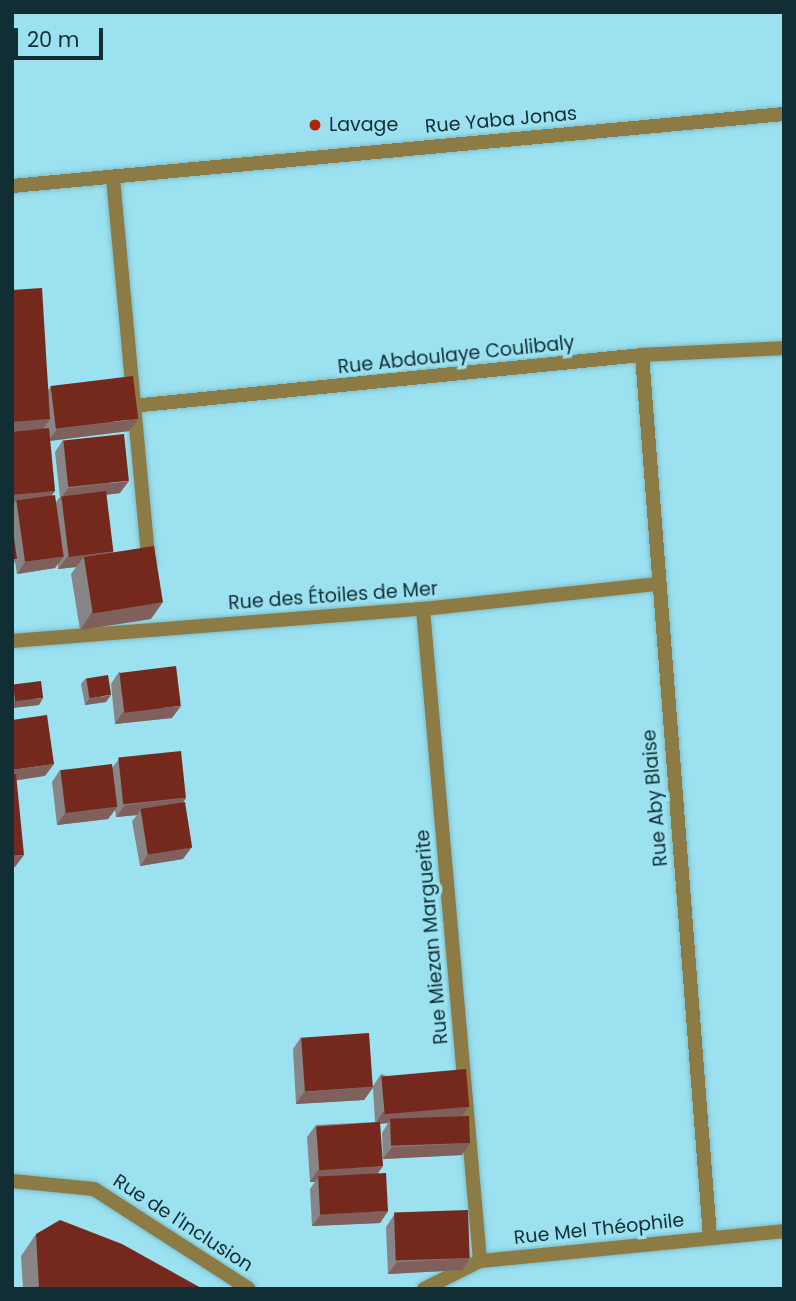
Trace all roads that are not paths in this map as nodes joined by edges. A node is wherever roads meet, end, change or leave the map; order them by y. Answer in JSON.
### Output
{"nodes":[{"id":1,"x":784,"y":114,"type":"edge"},
{"id":2,"x":113,"y":178,"type":"junction"},
{"id":3,"x":12,"y":186,"type":"edge"},
{"id":4,"x":784,"y":348,"type":"edge"},
{"id":5,"x":642,"y":355,"type":"junction"},
{"id":6,"x":132,"y":406,"type":"junction"},
{"id":7,"x":150,"y":578,"type":"edge"},
{"id":8,"x":656,"y":584,"type":"junction"},
{"id":9,"x":423,"y":610,"type":"junction"},
{"id":10,"x":12,"y":641,"type":"edge"},
{"id":11,"x":12,"y":1181,"type":"edge"},
{"id":12,"x":784,"y":1231,"type":"edge"},
{"id":13,"x":710,"y":1237,"type":"junction"},
{"id":14,"x":480,"y":1261,"type":"junction"},
{"id":15,"x":249,"y":1289,"type":"edge"},
{"id":16,"x":424,"y":1289,"type":"edge"}],
"edges":[{"from":1,"to":2,"type":"street","name":"Rue Yaba Jonas"},
{"from":2,"to":3,"type":"street","name":"Rue Yaba Jonas"},
{"from":2,"to":6,"type":"street"},
{"from":4,"to":5,"type":"street","name":"Rue Abdoulaye Coulibaly"},
{"from":5,"to":6,"type":"street","name":"Rue Abdoulaye Coulibaly"},
{"from":5,"to":8,"type":"street","name":"Rue Aby Blaise"},
{"from":6,"to":7,"type":"street"},
{"from":8,"to":9,"type":"street","name":"Rue des Étoiles de Mer"},
{"from":8,"to":13,"type":"street","name":"Rue Aby Blaise"},
{"from":9,"to":10,"type":"street","name":"Rue des Étoiles de Mer"},
{"from":9,"to":14,"type":"street","name":"Rue Miezan Marguerite"},
{"from":11,"to":15,"type":"street","name":"Rue de l'Inclusion"},
{"from":12,"to":13,"type":"street","name":"Rue Mel Théophile"},
{"from":13,"to":14,"type":"street","name":"Rue Mel Théophile"},
{"from":14,"to":16,"type":"street","name":"Rue Mel Théophile"}]}
